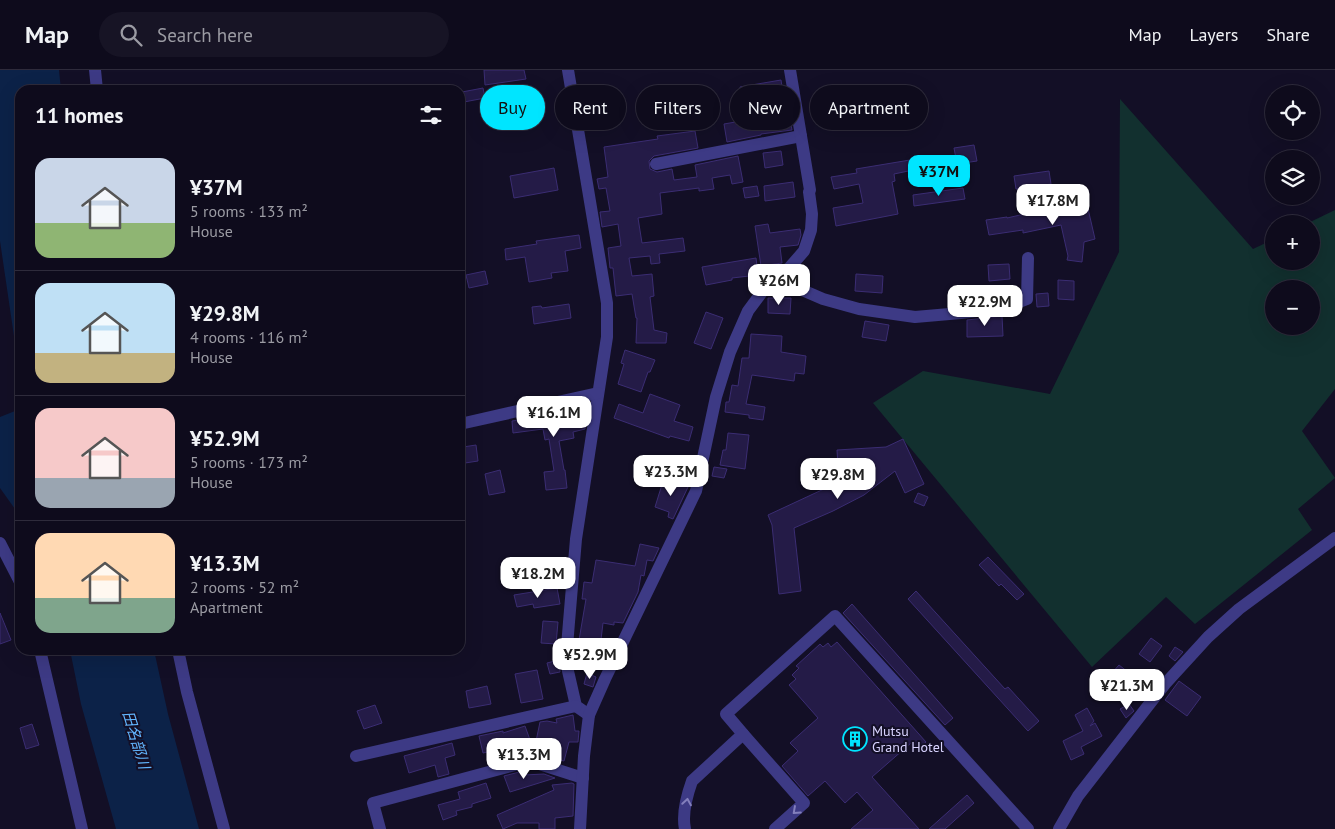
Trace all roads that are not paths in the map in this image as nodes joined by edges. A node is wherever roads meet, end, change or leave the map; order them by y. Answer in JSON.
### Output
{"nodes":[{"id":1,"x":95,"y":70,"type":"edge"},
{"id":2,"x":568,"y":70,"type":"edge"},
{"id":3,"x":790,"y":70,"type":"edge"},
{"id":4,"x":96,"y":85,"type":"edge"},
{"id":5,"x":801,"y":136,"type":"junction"},
{"id":6,"x":656,"y":164,"type":"dead end"},
{"id":7,"x":1028,"y":258,"type":"dead end"},
{"id":8,"x":765,"y":288,"type":"junction"},
{"id":9,"x":598,"y":394,"type":"junction"},
{"id":10,"x":465,"y":423,"type":"edge"},
{"id":11,"x":1335,"y":538,"type":"edge"},
{"id":12,"x":0,"y":543,"type":"edge"},
{"id":13,"x":15,"y":572,"type":"edge"},
{"id":14,"x":41,"y":655,"type":"edge"},
{"id":15,"x":179,"y":655,"type":"edge"},
{"id":16,"x":576,"y":706,"type":"junction"},
{"id":17,"x":589,"y":715,"type":"junction"},
{"id":18,"x":743,"y":734,"type":"junction"},
{"id":19,"x":356,"y":756,"type":"dead end"},
{"id":20,"x":583,"y":778,"type":"junction"},
{"id":21,"x":82,"y":829,"type":"edge"},
{"id":22,"x":224,"y":829,"type":"edge"},
{"id":23,"x":380,"y":829,"type":"edge"},
{"id":24,"x":580,"y":829,"type":"edge"},
{"id":25,"x":685,"y":829,"type":"edge"},
{"id":26,"x":775,"y":829,"type":"edge"},
{"id":27,"x":1028,"y":829,"type":"edge"},
{"id":28,"x":1059,"y":829,"type":"edge"}],
"edges":[{"from":1,"to":4,"type":"street"},
{"from":2,"to":9,"type":"street"},
{"from":3,"to":5,"type":"street"},
{"from":5,"to":6,"type":"street"},
{"from":5,"to":8,"type":"street"},
{"from":7,"to":8,"type":"street"},
{"from":8,"to":17,"type":"street"},
{"from":9,"to":10,"type":"street"},
{"from":9,"to":16,"type":"street"},
{"from":11,"to":28,"type":"street"},
{"from":12,"to":13,"type":"street"},
{"from":14,"to":21,"type":"street"},
{"from":15,"to":22,"type":"street"},
{"from":16,"to":17,"type":"street"},
{"from":16,"to":19,"type":"street"},
{"from":17,"to":20,"type":"street"},
{"from":25,"to":18,"type":"street","one_way":true},
{"from":18,"to":26,"type":"street","one_way":true},
{"from":18,"to":27,"type":"street"},
{"from":20,"to":23,"type":"street"},
{"from":20,"to":24,"type":"street"}]}
